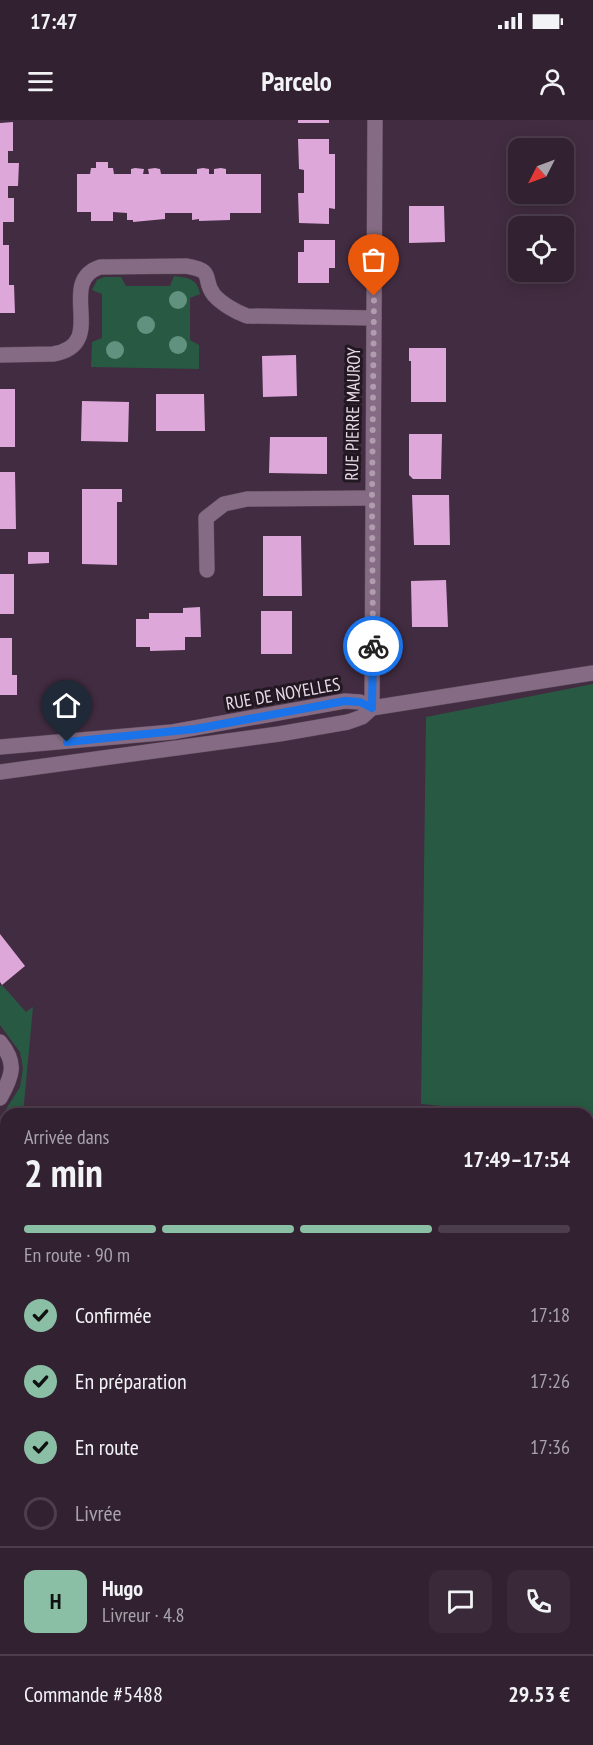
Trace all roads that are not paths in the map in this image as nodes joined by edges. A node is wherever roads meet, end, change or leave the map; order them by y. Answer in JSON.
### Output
{"nodes":[{"id":1,"x":375,"y":120,"type":"edge"},
{"id":2,"x":374,"y":318,"type":"junction"},
{"id":3,"x":0,"y":355,"type":"edge"},
{"id":4,"x":372,"y":498,"type":"junction"},
{"id":5,"x":207,"y":570,"type":"dead end"},
{"id":6,"x":593,"y":673,"type":"edge"},
{"id":7,"x":372,"y":708,"type":"junction"},
{"id":8,"x":0,"y":747,"type":"edge"},
{"id":9,"x":0,"y":772,"type":"edge"},
{"id":10,"x":0,"y":1042,"type":"edge"},
{"id":11,"x":0,"y":1098,"type":"edge"}],
"edges":[{"from":1,"to":2,"type":"street","name":"RUE PIERRE MAUROY"},
{"from":2,"to":3,"type":"street"},
{"from":2,"to":4,"type":"street","name":"RUE PIERRE MAUROY"},
{"from":4,"to":5,"type":"street"},
{"from":4,"to":7,"type":"street","name":"RUE PIERRE MAUROY"},
{"from":6,"to":7,"type":"street"},
{"from":7,"to":8,"type":"street","name":"RUE DE NOYELLES"},
{"from":7,"to":9,"type":"street","name":"RUE DE NOYELLES"},
{"from":10,"to":11,"type":"street"}]}
